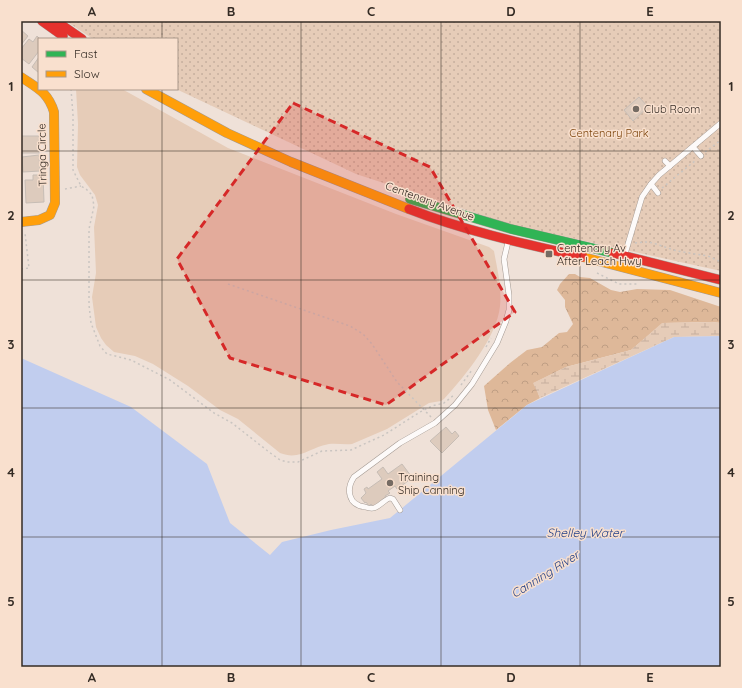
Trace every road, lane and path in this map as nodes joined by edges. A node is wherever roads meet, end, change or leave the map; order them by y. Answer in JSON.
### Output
{"nodes":[{"id":1,"x":42,"y":21,"type":"edge"},
{"id":2,"x":56,"y":21,"type":"edge"},
{"id":3,"x":67,"y":38,"type":"edge"},
{"id":4,"x":81,"y":38,"type":"edge"},
{"id":5,"x":21,"y":78,"type":"edge"},
{"id":6,"x":38,"y":89,"type":"edge"},
{"id":7,"x":39,"y":90,"type":"edge"},
{"id":8,"x":71,"y":90,"type":"edge"},
{"id":9,"x":148,"y":90,"type":"edge"},
{"id":10,"x":163,"y":90,"type":"edge"},
{"id":11,"x":721,"y":123,"type":"edge"},
{"id":12,"x":706,"y":126,"type":"dead end"},
{"id":13,"x":711,"y":132,"type":"junction"},
{"id":14,"x":721,"y":140,"type":"edge"},
{"id":15,"x":693,"y":147,"type":"junction"},
{"id":16,"x":701,"y":156,"type":"junction"},
{"id":17,"x":665,"y":161,"type":"dead end"},
{"id":18,"x":670,"y":166,"type":"junction"},
{"id":19,"x":651,"y":184,"type":"junction"},
{"id":20,"x":81,"y":186,"type":"junction"},
{"id":21,"x":376,"y":186,"type":"dead end"},
{"id":22,"x":55,"y":191,"type":"junction"},
{"id":23,"x":657,"y":192,"type":"joint"},
{"id":24,"x":402,"y":196,"type":"dead end"},
{"id":25,"x":22,"y":221,"type":"edge"},
{"id":26,"x":511,"y":229,"type":"junction"},
{"id":27,"x":637,"y":239,"type":"dead end"},
{"id":28,"x":509,"y":240,"type":"junction"},
{"id":29,"x":628,"y":241,"type":"junction"},
{"id":30,"x":637,"y":242,"type":"dead end"},
{"id":31,"x":624,"y":255,"type":"junction"},
{"id":32,"x":721,"y":262,"type":"edge"},
{"id":33,"x":21,"y":269,"type":"edge"},
{"id":34,"x":721,"y":280,"type":"edge"},
{"id":35,"x":228,"y":284,"type":"dead end"},
{"id":36,"x":721,"y":293,"type":"edge"},
{"id":37,"x":491,"y":337,"type":"dead end"},
{"id":38,"x":484,"y":350,"type":"dead end"},
{"id":39,"x":472,"y":369,"type":"dead end"},
{"id":40,"x":461,"y":386,"type":"dead end"},
{"id":41,"x":457,"y":392,"type":"dead end"},
{"id":42,"x":425,"y":410,"type":"junction"},
{"id":43,"x":435,"y":423,"type":"junction"},
{"id":44,"x":400,"y":510,"type":"dead end"}],
"edges":[{"from":1,"to":3,"type":"main road"},
{"from":2,"to":4,"type":"main road"},
{"from":5,"to":6,"type":"main road","name":"Tringa Circle"},
{"from":7,"to":22,"type":"main road","name":"Tringa Circle"},
{"from":8,"to":20,"type":"path"},
{"from":9,"to":28,"type":"main road","name":"Centenary Avenue"},
{"from":10,"to":21,"type":"main road","name":"Centenary Avenue"},
{"from":11,"to":13,"type":"lane"},
{"from":12,"to":13,"type":"lane"},
{"from":13,"to":15,"type":"lane"},
{"from":14,"to":16,"type":"path"},
{"from":15,"to":16,"type":"lane"},
{"from":15,"to":18,"type":"lane"},
{"from":16,"to":23,"type":"path"},
{"from":17,"to":18,"type":"lane"},
{"from":18,"to":19,"type":"lane"},
{"from":19,"to":23,"type":"lane"},
{"from":19,"to":29,"type":"lane"},
{"from":20,"to":22,"type":"path"},
{"from":20,"to":42,"type":"path"},
{"from":22,"to":25,"type":"main road","name":"Tringa Circle"},
{"from":24,"to":26,"type":"main road","name":"Centenary Avenue"},
{"from":25,"to":33,"type":"path"},
{"from":26,"to":28,"type":"lane"},
{"from":26,"to":31,"type":"main road","name":"Centenary Avenue"},
{"from":27,"to":30,"type":"path"},
{"from":28,"to":36,"type":"main road","name":"Centenary Avenue"},
{"from":28,"to":43,"type":"lane"},
{"from":29,"to":31,"type":"lane"},
{"from":29,"to":32,"type":"path"},
{"from":31,"to":34,"type":"main road","name":"Centenary Avenue"},
{"from":35,"to":42,"type":"path"},
{"from":37,"to":38,"type":"path"},
{"from":39,"to":40,"type":"path"},
{"from":41,"to":42,"type":"path"},
{"from":42,"to":43,"type":"path"},
{"from":43,"to":44,"type":"lane"}]}
